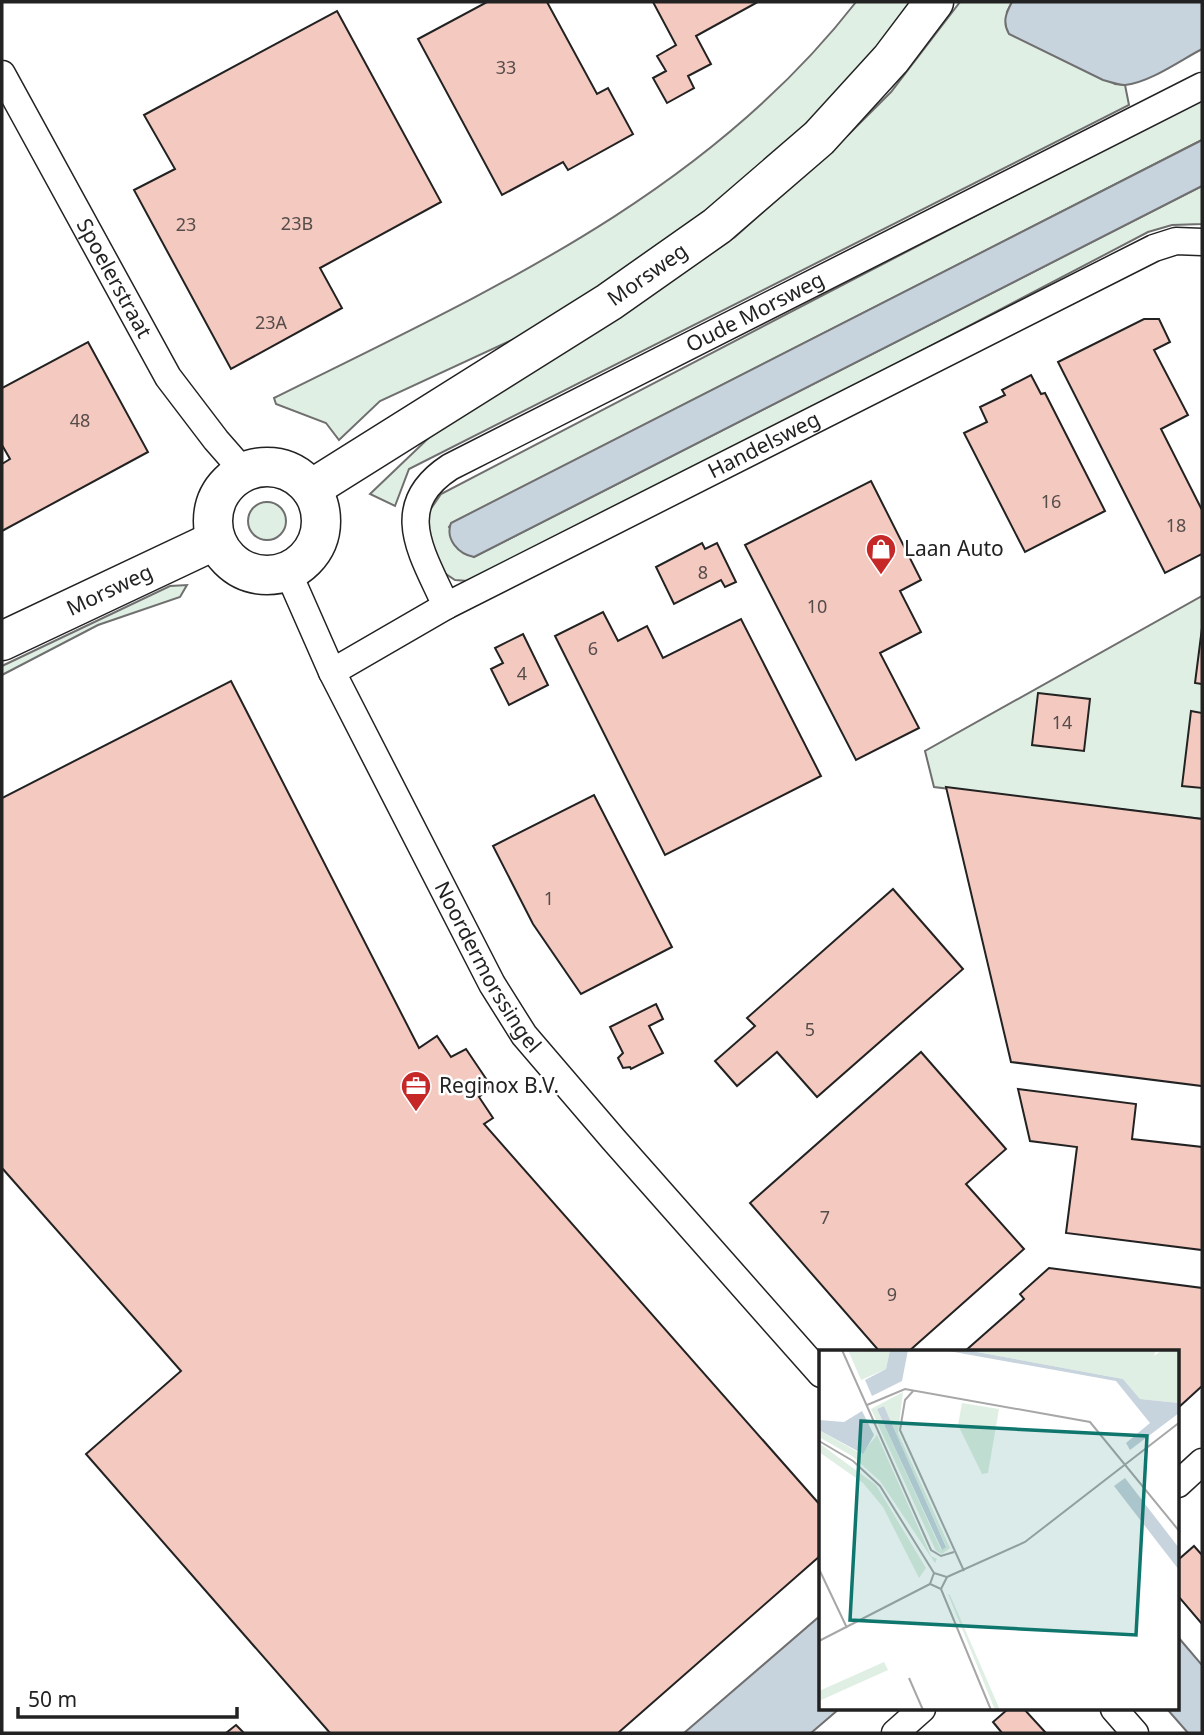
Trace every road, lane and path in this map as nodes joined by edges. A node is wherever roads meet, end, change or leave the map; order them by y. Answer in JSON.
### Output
{"nodes":[{"id":1,"x":934,"y":2,"type":"edge"},
{"id":2,"x":2,"y":74,"type":"edge"},
{"id":3,"x":1202,"y":86,"type":"edge"},
{"id":4,"x":1202,"y":242,"type":"edge"},
{"id":5,"x":244,"y":472,"type":"junction"},
{"id":6,"x":311,"y":489,"type":"junction"},
{"id":7,"x":216,"y":540,"type":"junction"},
{"id":8,"x":288,"y":572,"type":"junction"},
{"id":9,"x":446,"y":606,"type":"junction"},
{"id":10,"x":2,"y":641,"type":"edge"},
{"id":11,"x":332,"y":671,"type":"junction"},
{"id":12,"x":819,"y":1372,"type":"edge"},
{"id":13,"x":1202,"y":1462,"type":"edge"},
{"id":14,"x":1180,"y":1482,"type":"edge"},
{"id":15,"x":921,"y":1710,"type":"edge"},
{"id":16,"x":1115,"y":1710,"type":"edge"},
{"id":17,"x":895,"y":1733,"type":"edge"},
{"id":18,"x":1135,"y":1733,"type":"edge"}],
"edges":[{"from":1,"to":6,"type":"main road","name":"Morsweg"},
{"from":2,"to":5,"type":"street","name":"Spoelerstraat"},
{"from":3,"to":9,"type":"street","name":"Oude Morsweg"},
{"from":4,"to":9,"type":"street","name":"Handelsweg"},
{"from":5,"to":6,"type":"main road"},
{"from":5,"to":7,"type":"main road"},
{"from":6,"to":8,"type":"main road"},
{"from":7,"to":8,"type":"main road"},
{"from":7,"to":10,"type":"main road","name":"Morsweg"},
{"from":8,"to":11,"type":"street","name":"Noordermorssingel"},
{"from":9,"to":11,"type":"street","name":"Handelsweg"},
{"from":11,"to":12,"type":"street","name":"Noordermorssingel"},
{"from":13,"to":14,"type":"street"},
{"from":15,"to":17,"type":"street"},
{"from":16,"to":18,"type":"street"}]}
